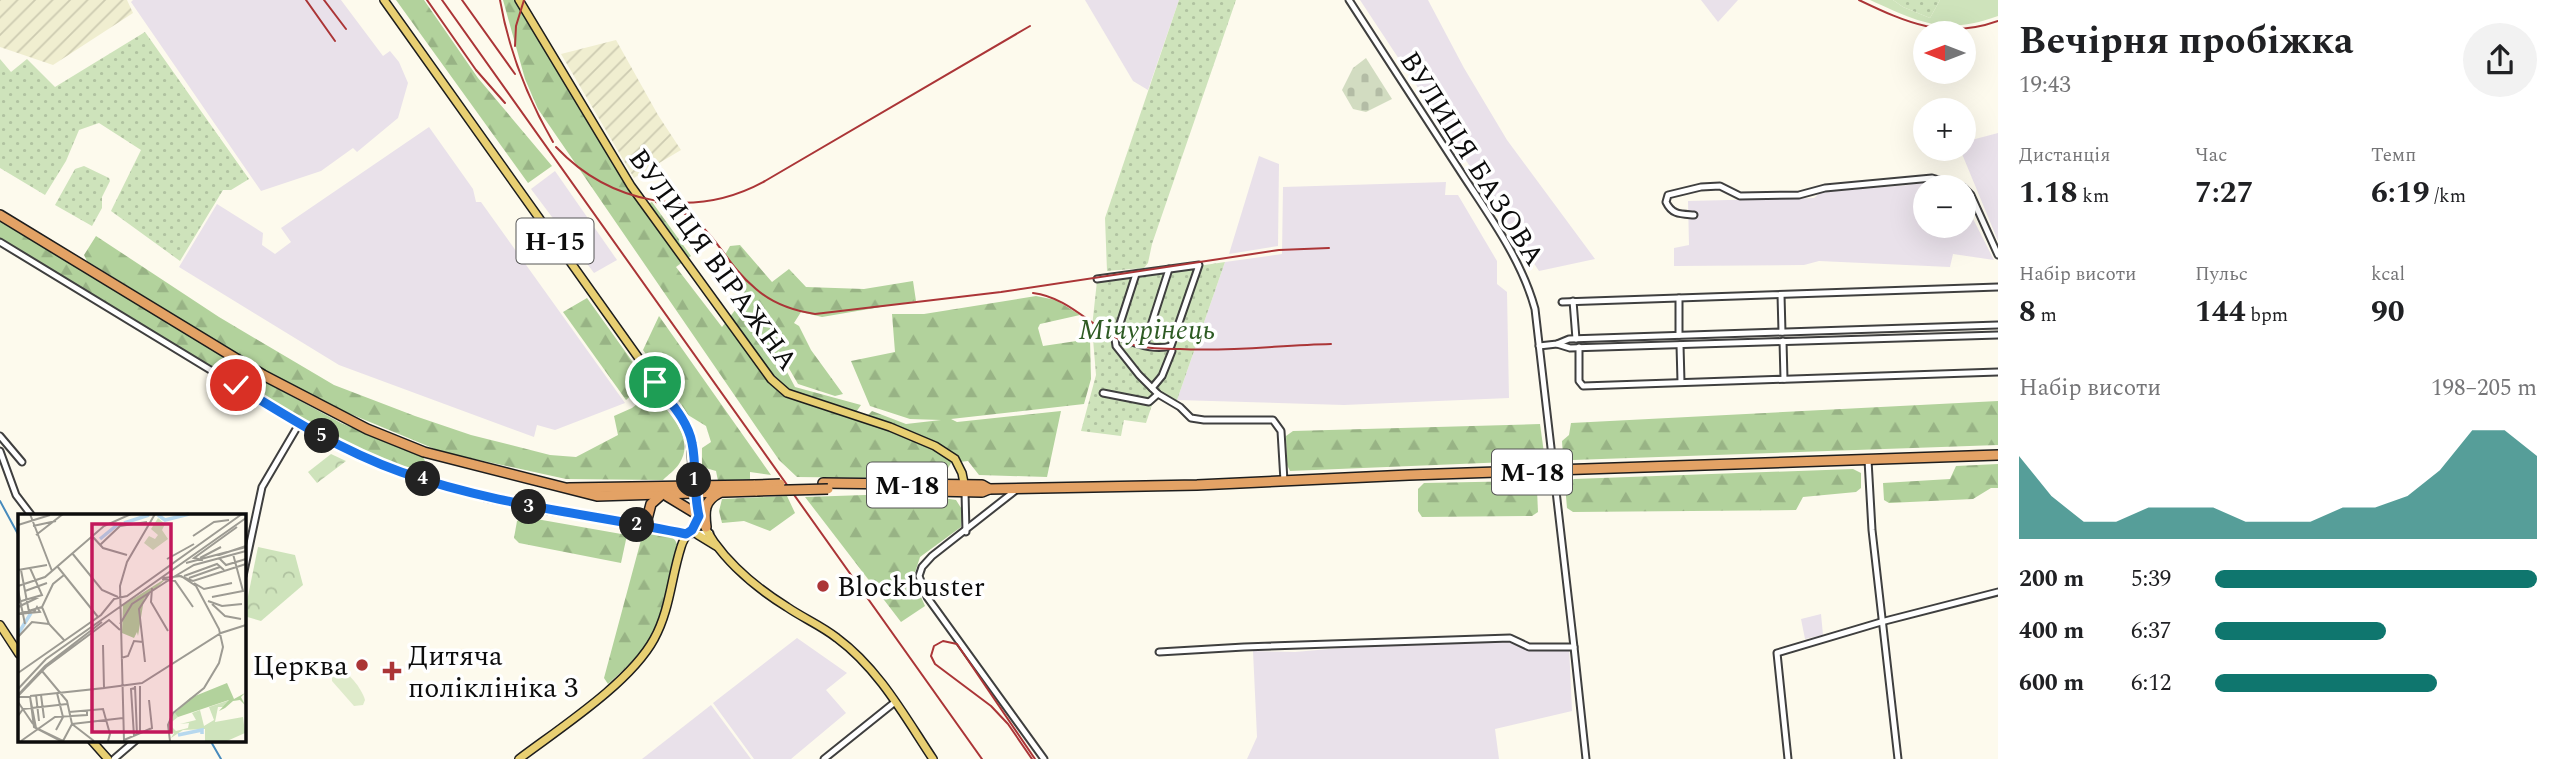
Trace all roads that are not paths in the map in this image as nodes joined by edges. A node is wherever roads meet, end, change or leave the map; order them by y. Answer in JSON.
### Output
{"nodes":[{"id":1,"x":384,"y":0,"type":"edge"},
{"id":2,"x":519,"y":0,"type":"edge"},
{"id":3,"x":1349,"y":0,"type":"edge"},
{"id":4,"x":1913,"y":180,"type":"edge"},
{"id":5,"x":1976,"y":206,"type":"edge"},
{"id":6,"x":0,"y":215,"type":"edge"},
{"id":7,"x":1694,"y":215,"type":"dead end"},
{"id":8,"x":0,"y":242,"type":"edge"},
{"id":9,"x":1998,"y":255,"type":"edge"},
{"id":10,"x":1170,"y":269,"type":"junction"},
{"id":11,"x":1136,"y":274,"type":"junction"},
{"id":12,"x":1097,"y":279,"type":"dead end"},
{"id":13,"x":1998,"y":287,"type":"edge"},
{"id":14,"x":1781,"y":295,"type":"junction"},
{"id":15,"x":1679,"y":298,"type":"junction"},
{"id":16,"x":1573,"y":301,"type":"junction"},
{"id":17,"x":1562,"y":302,"type":"dead end"},
{"id":18,"x":1998,"y":325,"type":"edge"},
{"id":19,"x":1782,"y":332,"type":"junction"},
{"id":20,"x":1116,"y":335,"type":"junction"},
{"id":21,"x":1679,"y":335,"type":"junction"},
{"id":22,"x":1998,"y":335,"type":"edge"},
{"id":23,"x":1576,"y":339,"type":"junction"},
{"id":24,"x":1783,"y":341,"type":"junction"},
{"id":25,"x":1145,"y":344,"type":"dead end"},
{"id":26,"x":1557,"y":344,"type":"junction"},
{"id":27,"x":1680,"y":345,"type":"junction"},
{"id":28,"x":1539,"y":346,"type":"junction"},
{"id":29,"x":1579,"y":348,"type":"junction"},
{"id":30,"x":1172,"y":351,"type":"dead end"},
{"id":31,"x":1998,"y":372,"type":"edge"},
{"id":32,"x":1784,"y":379,"type":"junction"},
{"id":33,"x":1681,"y":382,"type":"junction"},
{"id":34,"x":1152,"y":388,"type":"junction"},
{"id":35,"x":1103,"y":393,"type":"dead end"},
{"id":36,"x":1157,"y":394,"type":"junction"},
{"id":37,"x":299,"y":424,"type":"junction"},
{"id":38,"x":0,"y":436,"type":"edge"},
{"id":39,"x":0,"y":451,"type":"edge"},
{"id":40,"x":1998,"y":455,"type":"edge"},
{"id":41,"x":1868,"y":460,"type":"junction"},
{"id":42,"x":22,"y":462,"type":"dead end"},
{"id":43,"x":1552,"y":472,"type":"junction"},
{"id":44,"x":1283,"y":481,"type":"junction"},
{"id":45,"x":569,"y":488,"type":"junction"},
{"id":46,"x":756,"y":488,"type":"junction"},
{"id":47,"x":965,"y":489,"type":"junction"},
{"id":48,"x":1018,"y":489,"type":"junction"},
{"id":49,"x":695,"y":490,"type":"junction"},
{"id":50,"x":720,"y":493,"type":"junction"},
{"id":51,"x":663,"y":495,"type":"junction"},
{"id":52,"x":629,"y":496,"type":"junction"},
{"id":53,"x":650,"y":513,"type":"junction"},
{"id":54,"x":30,"y":514,"type":"edge"},
{"id":55,"x":699,"y":516,"type":"junction"},
{"id":56,"x":645,"y":527,"type":"junction"},
{"id":57,"x":708,"y":530,"type":"junction"},
{"id":58,"x":966,"y":532,"type":"junction"},
{"id":59,"x":686,"y":534,"type":"junction"},
{"id":60,"x":698,"y":534,"type":"junction"},
{"id":61,"x":722,"y":551,"type":"junction"},
{"id":62,"x":245,"y":567,"type":"edge"},
{"id":63,"x":1998,"y":592,"type":"edge"},
{"id":64,"x":1881,"y":622,"type":"junction"},
{"id":65,"x":0,"y":625,"type":"edge"},
{"id":66,"x":1574,"y":647,"type":"junction"},
{"id":67,"x":18,"y":652,"type":"edge"},
{"id":68,"x":1159,"y":652,"type":"dead end"},
{"id":69,"x":894,"y":702,"type":"junction"},
{"id":70,"x":93,"y":742,"type":"edge"},
{"id":71,"x":134,"y":742,"type":"edge"},
{"id":72,"x":108,"y":759,"type":"edge"},
{"id":73,"x":114,"y":759,"type":"edge"},
{"id":74,"x":519,"y":759,"type":"edge"},
{"id":75,"x":824,"y":759,"type":"edge"},
{"id":76,"x":933,"y":759,"type":"edge"},
{"id":77,"x":1044,"y":759,"type":"edge"},
{"id":78,"x":1586,"y":759,"type":"edge"},
{"id":79,"x":1788,"y":759,"type":"edge"},
{"id":80,"x":1898,"y":759,"type":"edge"}],
"edges":[{"from":1,"to":49,"type":"main road","number":"Н-15"},
{"from":2,"to":47,"type":"main road","name":"ВУЛИЦЯ ВІРАЖНА"},
{"from":3,"to":28,"type":"street","name":"ВУЛИЦЯ БАЗОВА"},
{"from":4,"to":7,"type":"street"},
{"from":5,"to":9,"type":"street"},
{"from":6,"to":45,"type":"highway","number":"М-18"},
{"from":8,"to":37,"type":"street"},
{"from":10,"to":11,"type":"street"},
{"from":10,"to":20,"type":"street"},
{"from":10,"to":25,"type":"street"},
{"from":11,"to":12,"type":"street"},
{"from":11,"to":20,"type":"street"},
{"from":13,"to":14,"type":"street"},
{"from":14,"to":15,"type":"street"},
{"from":14,"to":19,"type":"street"},
{"from":15,"to":16,"type":"street"},
{"from":15,"to":21,"type":"street"},
{"from":16,"to":17,"type":"street"},
{"from":16,"to":23,"type":"street"},
{"from":18,"to":19,"type":"street"},
{"from":19,"to":21,"type":"street"},
{"from":20,"to":34,"type":"street"},
{"from":21,"to":23,"type":"street"},
{"from":22,"to":24,"type":"street"},
{"from":23,"to":26,"type":"street"},
{"from":24,"to":27,"type":"street"},
{"from":24,"to":32,"type":"street"},
{"from":26,"to":28,"type":"street"},
{"from":26,"to":29,"type":"street"},
{"from":27,"to":29,"type":"street"},
{"from":27,"to":33,"type":"street"},
{"from":28,"to":43,"type":"street","name":"ВУЛИЦЯ БАЗОВА"},
{"from":29,"to":33,"type":"street"},
{"from":30,"to":34,"type":"street"},
{"from":31,"to":32,"type":"street"},
{"from":32,"to":33,"type":"street"},
{"from":34,"to":36,"type":"street"},
{"from":35,"to":36,"type":"street"},
{"from":36,"to":44,"type":"street"},
{"from":37,"to":56,"type":"street"},
{"from":37,"to":62,"type":"street"},
{"from":38,"to":42,"type":"street"},
{"from":39,"to":54,"type":"street"},
{"from":40,"to":41,"type":"highway","number":"М-18"},
{"from":41,"to":43,"type":"highway","number":"М-18"},
{"from":41,"to":64,"type":"street"},
{"from":43,"to":44,"type":"highway","number":"М-18"},
{"from":43,"to":66,"type":"street","name":"ВУЛИЦЯ БАЗОВА"},
{"from":44,"to":48,"type":"highway","number":"М-18"},
{"from":45,"to":49,"type":"highway","number":"М-18"},
{"from":45,"to":52,"type":"highway","number":"М-18"},
{"from":46,"to":47,"type":"highway","number":"М-18","bridge":true},
{"from":46,"to":49,"type":"highway","number":"М-18"},
{"from":46,"to":50,"type":"highway","number":"М-18"},
{"from":47,"to":48,"type":"highway","number":"М-18"},
{"from":47,"to":58,"type":"street","name":"ВУЛИЦЯ ВІРАЖНА"},
{"from":48,"to":58,"type":"street"},
{"from":49,"to":50,"type":"highway","number":"М-18"},
{"from":49,"to":51,"type":"highway","number":"М-18"},
{"from":49,"to":55,"type":"main road"},
{"from":50,"to":57,"type":"highway"},
{"from":51,"to":52,"type":"highway","number":"М-18"},
{"from":51,"to":53,"type":"highway"},
{"from":51,"to":55,"type":"highway"},
{"from":52,"to":53,"type":"highway"},
{"from":53,"to":56,"type":"highway"},
{"from":55,"to":57,"type":"main road"},
{"from":55,"to":59,"type":"main road"},
{"from":56,"to":59,"type":"street"},
{"from":57,"to":60,"type":"street"},
{"from":57,"to":61,"type":"main road"},
{"from":58,"to":77,"type":"street"},
{"from":59,"to":60,"type":"street"},
{"from":59,"to":74,"type":"main road"},
{"from":60,"to":61,"type":"main road"},
{"from":61,"to":69,"type":"main road"},
{"from":63,"to":64,"type":"street"},
{"from":64,"to":79,"type":"street"},
{"from":64,"to":80,"type":"street"},
{"from":65,"to":67,"type":"main road"},
{"from":66,"to":68,"type":"street"},
{"from":66,"to":78,"type":"street","name":"ВУЛИЦЯ БАЗОВА"},
{"from":69,"to":75,"type":"street"},
{"from":69,"to":76,"type":"main road"},
{"from":70,"to":72,"type":"main road"},
{"from":71,"to":73,"type":"street"}]}
